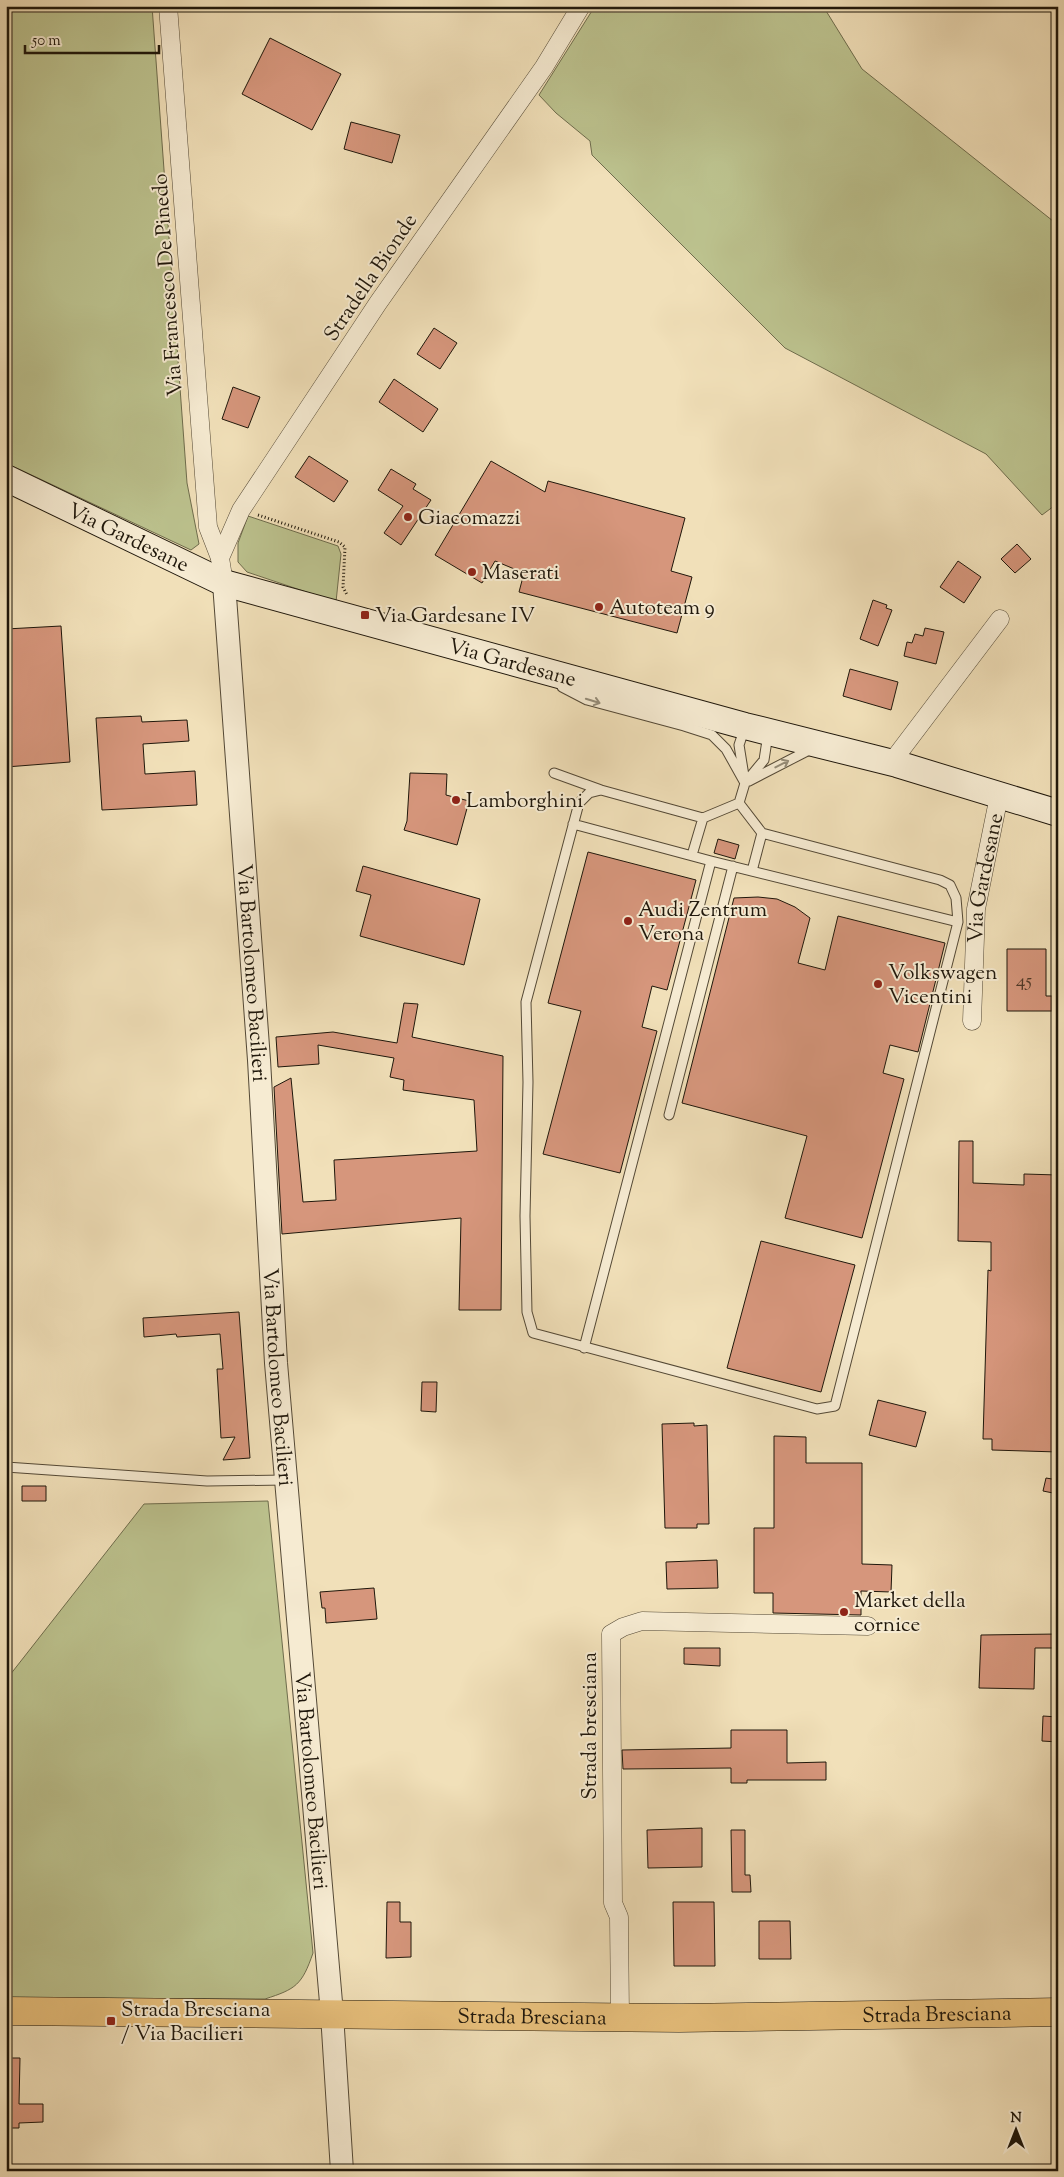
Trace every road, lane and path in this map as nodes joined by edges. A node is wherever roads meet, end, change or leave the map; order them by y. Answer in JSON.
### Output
{"nodes":[{"id":1,"x":168,"y":6,"type":"edge"},
{"id":2,"x":581,"y":6,"type":"edge"},
{"id":3,"x":6,"y":478,"type":"edge"},
{"id":4,"x":241,"y":510,"type":"junction"},
{"id":5,"x":220,"y":558,"type":"junction"},
{"id":6,"x":224,"y":583,"type":"junction"},
{"id":7,"x":351,"y":599,"type":"dead end"},
{"id":8,"x":1000,"y":619,"type":"dead end"},
{"id":9,"x":518,"y":664,"type":"junction"},
{"id":10,"x":757,"y":729,"type":"junction"},
{"id":11,"x":819,"y":745,"type":"junction"},
{"id":12,"x":891,"y":763,"type":"junction"},
{"id":13,"x":554,"y":773,"type":"dead end"},
{"id":14,"x":745,"y":783,"type":"junction"},
{"id":15,"x":600,"y":790,"type":"junction"},
{"id":16,"x":999,"y":796,"type":"junction"},
{"id":17,"x":738,"y":803,"type":"junction"},
{"id":18,"x":1058,"y":814,"type":"edge"},
{"id":19,"x":703,"y":818,"type":"junction"},
{"id":20,"x":573,"y":824,"type":"junction"},
{"id":21,"x":762,"y":834,"type":"junction"},
{"id":22,"x":692,"y":856,"type":"junction"},
{"id":23,"x":711,"y":861,"type":"junction"},
{"id":24,"x":733,"y":866,"type":"junction"},
{"id":25,"x":752,"y":871,"type":"junction"},
{"id":26,"x":958,"y":922,"type":"junction"},
{"id":27,"x":972,"y":1021,"type":"dead end"},
{"id":28,"x":669,"y":1115,"type":"dead end"},
{"id":29,"x":584,"y":1348,"type":"junction"},
{"id":30,"x":6,"y":1467,"type":"edge"},
{"id":31,"x":286,"y":1480,"type":"junction"},
{"id":32,"x":868,"y":1626,"type":"dead end"},
{"id":33,"x":6,"y":2011,"type":"edge"},
{"id":34,"x":1058,"y":2012,"type":"edge"},
{"id":35,"x":332,"y":2014,"type":"junction"},
{"id":36,"x":620,"y":2017,"type":"junction"},
{"id":37,"x":342,"y":2171,"type":"edge"}],
"edges":[{"from":1,"to":5,"type":"street","name":"Via Francesco De Pinedo"},
{"from":2,"to":4,"type":"street","name":"Stradella Bionde"},
{"from":3,"to":6,"type":"main road","name":"Via Gardesane"},
{"from":4,"to":5,"type":"street","name":"Stradella Bionde"},
{"from":4,"to":7,"type":"path"},
{"from":5,"to":6,"type":"street"},
{"from":6,"to":9,"type":"main road","name":"Via Gardesane"},
{"from":6,"to":31,"type":"street","name":"Via Bartolomeo Bacilieri"},
{"from":8,"to":12,"type":"street"},
{"from":9,"to":10,"type":"main road","name":"Via Gardesane"},
{"from":9,"to":14,"type":"lane","one_way":true},
{"from":10,"to":11,"type":"main road","name":"Via Gardesane"},
{"from":10,"to":14,"type":"lane"},
{"from":10,"to":14,"type":"lane"},
{"from":11,"to":12,"type":"main road","name":"Via Gardesane"},
{"from":14,"to":11,"type":"lane","one_way":true},
{"from":12,"to":16,"type":"main road","name":"Via Gardesane"},
{"from":13,"to":15,"type":"lane"},
{"from":14,"to":17,"type":"lane"},
{"from":15,"to":19,"type":"lane"},
{"from":15,"to":20,"type":"lane"},
{"from":16,"to":18,"type":"main road","name":"Via Gardesane"},
{"from":16,"to":27,"type":"street","name":"Via Gardesane"},
{"from":17,"to":19,"type":"lane"},
{"from":17,"to":21,"type":"lane"},
{"from":19,"to":22,"type":"lane"},
{"from":20,"to":22,"type":"lane"},
{"from":20,"to":29,"type":"lane"},
{"from":21,"to":25,"type":"lane"},
{"from":21,"to":26,"type":"lane"},
{"from":22,"to":23,"type":"lane"},
{"from":23,"to":24,"type":"lane"},
{"from":23,"to":29,"type":"lane"},
{"from":24,"to":25,"type":"lane"},
{"from":24,"to":28,"type":"lane"},
{"from":25,"to":26,"type":"lane"},
{"from":26,"to":29,"type":"lane"},
{"from":30,"to":31,"type":"lane"},
{"from":31,"to":35,"type":"street","name":"Via Bartolomeo Bacilieri"},
{"from":32,"to":36,"type":"street","name":"Strada bresciana"},
{"from":33,"to":35,"type":"main road","name":"Strada Bresciana"},
{"from":34,"to":36,"type":"main road","name":"Strada Bresciana"},
{"from":35,"to":36,"type":"main road","name":"Strada Bresciana"},
{"from":35,"to":37,"type":"street","name":"Via Bartolomeo Bacilieri"}]}
